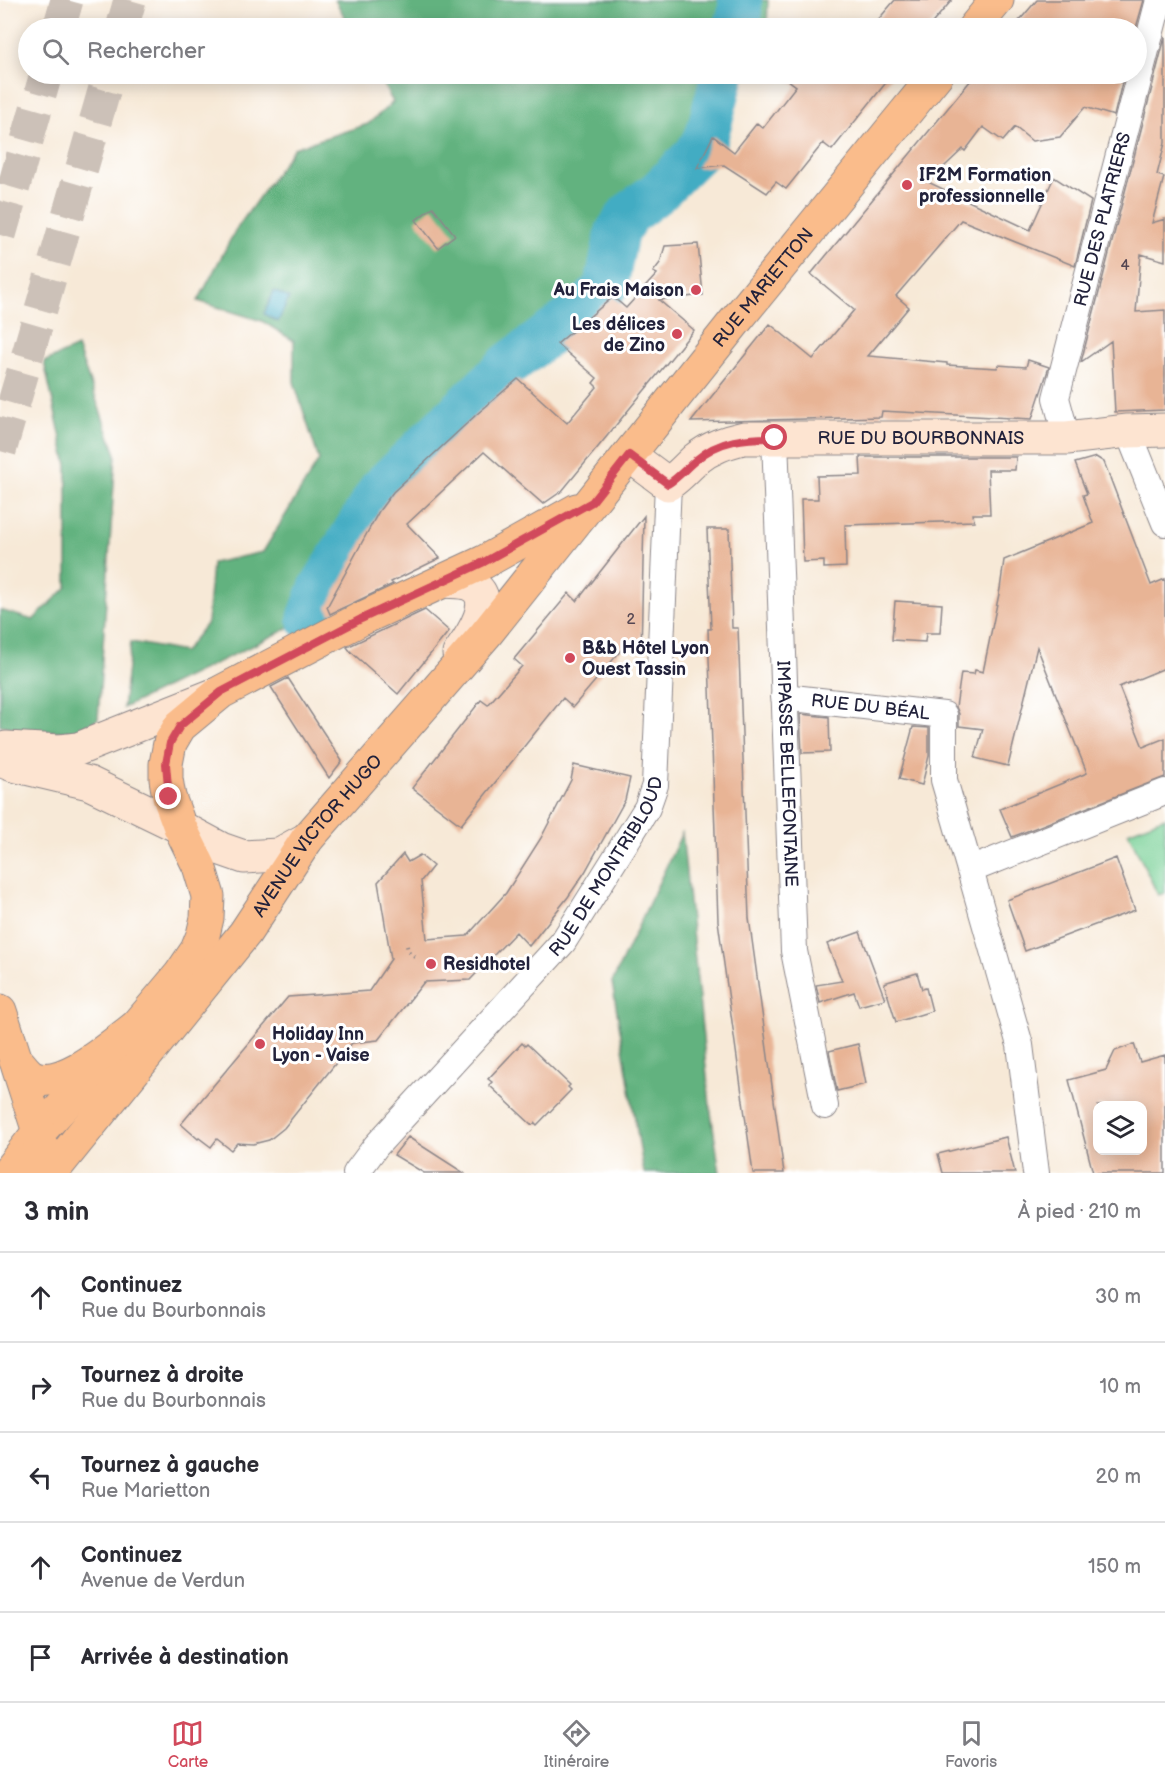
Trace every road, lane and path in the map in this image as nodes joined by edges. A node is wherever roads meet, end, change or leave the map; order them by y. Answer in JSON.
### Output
{"nodes":[{"id":1,"x":997,"y":0,"type":"edge"},
{"id":2,"x":1160,"y":0,"type":"edge"},
{"id":3,"x":982,"y":18,"type":"edge"},
{"id":4,"x":1147,"y":49,"type":"edge"},
{"id":5,"x":929,"y":84,"type":"edge"},
{"id":6,"x":1138,"y":84,"type":"edge"},
{"id":7,"x":1165,"y":430,"type":"edge"},
{"id":8,"x":1128,"y":431,"type":"junction"},
{"id":9,"x":775,"y":438,"type":"junction"},
{"id":10,"x":1067,"y":438,"type":"junction"},
{"id":11,"x":629,"y":455,"type":"junction"},
{"id":12,"x":668,"y":484,"type":"junction"},
{"id":13,"x":592,"y":502,"type":"junction"},
{"id":14,"x":1165,"y":523,"type":"edge"},
{"id":15,"x":444,"y":581,"type":"junction"},
{"id":16,"x":221,"y":692,"type":"junction"},
{"id":17,"x":784,"y":697,"type":"junction"},
{"id":18,"x":430,"y":698,"type":"junction"},
{"id":19,"x":0,"y":747,"type":"edge"},
{"id":20,"x":0,"y":760,"type":"edge"},
{"id":21,"x":1165,"y":792,"type":"edge"},
{"id":22,"x":180,"y":827,"type":"junction"},
{"id":23,"x":307,"y":839,"type":"junction"},
{"id":24,"x":970,"y":870,"type":"junction"},
{"id":25,"x":407,"y":946,"type":"dead end"},
{"id":26,"x":416,"y":957,"type":"dead end"},
{"id":27,"x":0,"y":1011,"type":"edge"},
{"id":28,"x":137,"y":1026,"type":"junction"},
{"id":29,"x":15,"y":1059,"type":"junction"},
{"id":30,"x":825,"y":1106,"type":"dead end"},
{"id":31,"x":39,"y":1132,"type":"junction"},
{"id":32,"x":7,"y":1173,"type":"edge"},
{"id":33,"x":30,"y":1173,"type":"edge"},
{"id":34,"x":51,"y":1173,"type":"edge"},
{"id":35,"x":356,"y":1173,"type":"edge"},
{"id":36,"x":1036,"y":1173,"type":"edge"}],
"edges":[{"from":1,"to":3,"type":"main road"},
{"from":2,"to":4,"type":"street","name":"RUE DES PLATRIERS"},
{"from":5,"to":11,"type":"main road","name":"RUE MARIETTON"},
{"from":6,"to":10,"type":"street","name":"RUE DES PLATRIERS"},
{"from":7,"to":8,"type":"main road","name":"RUE DU BOURBONNAIS"},
{"from":8,"to":10,"type":"main road","name":"RUE DU BOURBONNAIS"},
{"from":8,"to":14,"type":"street"},
{"from":9,"to":10,"type":"main road","name":"RUE DU BOURBONNAIS"},
{"from":9,"to":12,"type":"main road","name":"RUE DU BOURBONNAIS"},
{"from":9,"to":17,"type":"street","name":"IMPASSE BELLEFONTAINE"},
{"from":11,"to":12,"type":"main road"},
{"from":11,"to":13,"type":"main road","name":"RUE MARIETTON"},
{"from":12,"to":35,"type":"street","name":"RUE DE MONTRIBLOUD"},
{"from":13,"to":15,"type":"main road"},
{"from":13,"to":18,"type":"main road","name":"AVENUE VICTOR HUGO"},
{"from":15,"to":16,"type":"main road"},
{"from":15,"to":18,"type":"main road"},
{"from":16,"to":19,"type":"main road"},
{"from":16,"to":22,"type":"main road"},
{"from":17,"to":24,"type":"street","name":"RUE DU BÉAL"},
{"from":17,"to":30,"type":"street","name":"IMPASSE BELLEFONTAINE"},
{"from":18,"to":23,"type":"main road","name":"AVENUE VICTOR HUGO"},
{"from":20,"to":22,"type":"main road"},
{"from":21,"to":24,"type":"street"},
{"from":22,"to":23,"type":"main road"},
{"from":22,"to":28,"type":"main road"},
{"from":23,"to":34,"type":"main road","name":"AVENUE VICTOR HUGO"},
{"from":24,"to":36,"type":"street","name":"RUE DU BÉAL"},
{"from":25,"to":26,"type":"path"},
{"from":27,"to":29,"type":"main road"},
{"from":28,"to":29,"type":"main road"},
{"from":28,"to":31,"type":"main road"},
{"from":29,"to":31,"type":"main road"},
{"from":31,"to":32,"type":"main road"},
{"from":31,"to":33,"type":"main road"}]}
